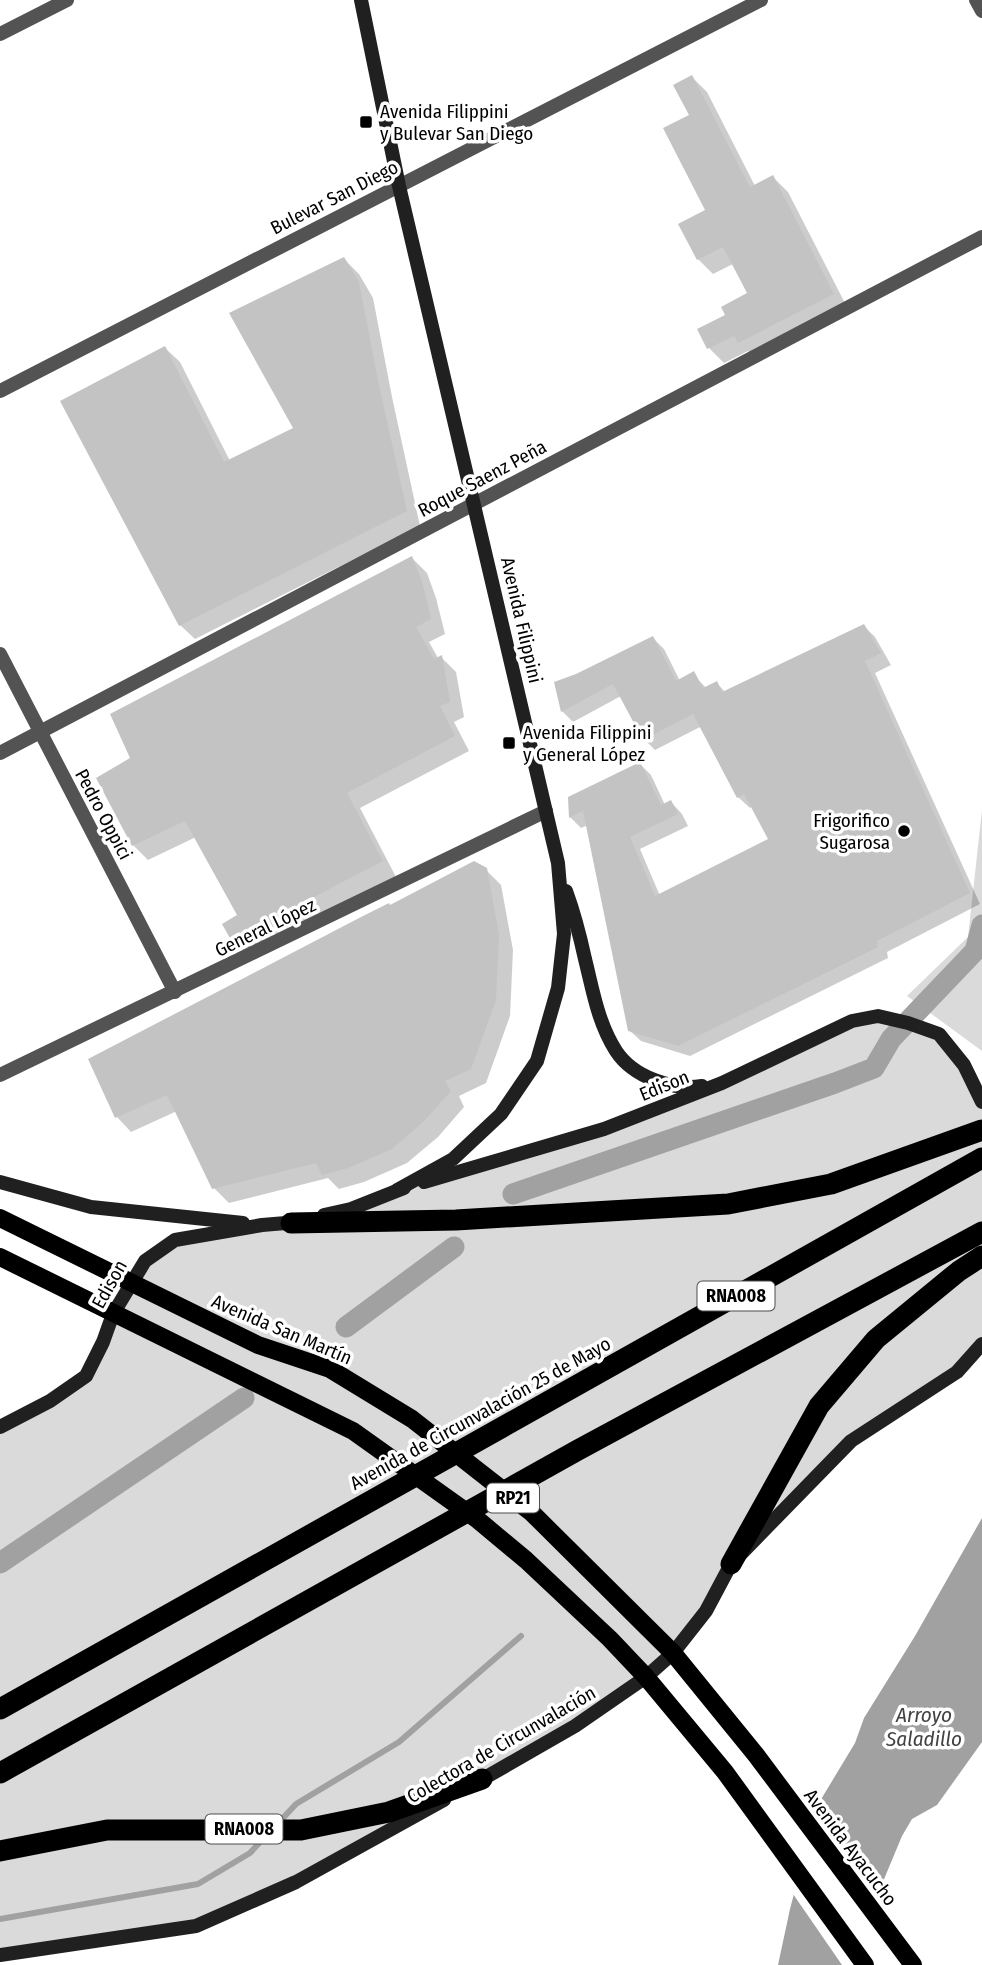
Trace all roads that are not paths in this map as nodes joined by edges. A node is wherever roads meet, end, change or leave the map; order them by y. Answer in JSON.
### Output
{"nodes":[{"id":1,"x":67,"y":0,"type":"edge"},
{"id":2,"x":361,"y":0,"type":"edge"},
{"id":3,"x":761,"y":0,"type":"edge"},
{"id":4,"x":976,"y":0,"type":"edge"},
{"id":5,"x":982,"y":11,"type":"edge"},
{"id":6,"x":0,"y":34,"type":"edge"},
{"id":7,"x":399,"y":186,"type":"junction"},
{"id":8,"x":982,"y":237,"type":"edge"},
{"id":9,"x":0,"y":391,"type":"edge"},
{"id":10,"x":475,"y":504,"type":"junction"},
{"id":11,"x":0,"y":654,"type":"edge"},
{"id":12,"x":40,"y":733,"type":"junction"},
{"id":13,"x":0,"y":753,"type":"edge"},
{"id":14,"x":546,"y":811,"type":"junction"},
{"id":15,"x":558,"y":863,"type":"junction"},
{"id":16,"x":175,"y":992,"type":"junction"},
{"id":17,"x":0,"y":1075,"type":"edge"},
{"id":18,"x":722,"y":1083,"type":"junction"},
{"id":19,"x":982,"y":1102,"type":"edge"},
{"id":20,"x":982,"y":1130,"type":"edge"},
{"id":21,"x":982,"y":1158,"type":"edge"},
{"id":22,"x":0,"y":1182,"type":"edge"},
{"id":23,"x":397,"y":1190,"type":"junction"},
{"id":24,"x":0,"y":1218,"type":"edge"},
{"id":25,"x":291,"y":1223,"type":"junction"},
{"id":26,"x":262,"y":1225,"type":"junction"},
{"id":27,"x":982,"y":1232,"type":"edge"},
{"id":28,"x":982,"y":1256,"type":"edge"},
{"id":29,"x":0,"y":1257,"type":"edge"},
{"id":30,"x":130,"y":1282,"type":"junction"},
{"id":31,"x":113,"y":1314,"type":"junction"},
{"id":32,"x":982,"y":1344,"type":"edge"},
{"id":33,"x":0,"y":1427,"type":"edge"},
{"id":34,"x":731,"y":1564,"type":"junction"},
{"id":35,"x":673,"y":1653,"type":"junction"},
{"id":36,"x":646,"y":1677,"type":"junction"},
{"id":37,"x":0,"y":1709,"type":"edge"},
{"id":38,"x":756,"y":1755,"type":"joint"},
{"id":39,"x":0,"y":1773,"type":"edge"},
{"id":40,"x":482,"y":1779,"type":"junction"},
{"id":41,"x":0,"y":1851,"type":"edge"},
{"id":42,"x":0,"y":1955,"type":"edge"},
{"id":43,"x":865,"y":1965,"type":"edge"},
{"id":44,"x":912,"y":1965,"type":"edge"}],
"edges":[{"from":1,"to":6,"type":"street"},
{"from":2,"to":7,"type":"main road","name":"Avenida Filippini"},
{"from":3,"to":7,"type":"street","name":"Bulevar San Diego"},
{"from":4,"to":5,"type":"street"},
{"from":7,"to":9,"type":"street","name":"Bulevar San Diego"},
{"from":7,"to":10,"type":"main road","name":"Avenida Filippini"},
{"from":8,"to":10,"type":"street","name":"Roque Saenz Peña"},
{"from":10,"to":12,"type":"street","name":"Roque Saenz Peña"},
{"from":10,"to":14,"type":"main road","name":"Avenida Filippini"},
{"from":11,"to":12,"type":"street","name":"Pedro Oppici"},
{"from":12,"to":13,"type":"street","name":"Roque Saenz Peña"},
{"from":12,"to":16,"type":"street","name":"Pedro Oppici"},
{"from":14,"to":15,"type":"main road","name":"Avenida Filippini"},
{"from":14,"to":16,"type":"street","name":"General López"},
{"from":15,"to":18,"type":"main road"},
{"from":15,"to":23,"type":"main road","name":"Avenida Filippini"},
{"from":16,"to":17,"type":"street","name":"General López"},
{"from":18,"to":19,"type":"main road","name":"Edison"},
{"from":18,"to":23,"type":"main road","name":"Edison"},
{"from":20,"to":25,"type":"highway"},
{"from":21,"to":37,"type":"highway","name":"Avenida de Circunvalación 25 de Mayo","number":"RNA008"},
{"from":22,"to":26,"type":"main road"},
{"from":23,"to":25,"type":"main road","name":"Edison"},
{"from":24,"to":30,"type":"main road","name":"Avenida San Martín","number":"RP21"},
{"from":25,"to":26,"type":"main road","name":"Edison"},
{"from":26,"to":30,"type":"main road","name":"Edison"},
{"from":27,"to":39,"type":"highway","number":"RNA008"},
{"from":28,"to":34,"type":"highway"},
{"from":29,"to":31,"type":"main road","number":"RP21"},
{"from":30,"to":31,"type":"main road","name":"Edison"},
{"from":30,"to":35,"type":"main road","name":"Avenida San Martín","number":"RP21"},
{"from":31,"to":33,"type":"main road","name":"Edison"},
{"from":31,"to":36,"type":"main road","number":"RP21"},
{"from":32,"to":34,"type":"main road","name":"Colectora de Circunvalación"},
{"from":34,"to":35,"type":"main road","name":"Colectora de Circunvalación"},
{"from":35,"to":36,"type":"main road","name":"Colectora de Circunvalación"},
{"from":35,"to":38,"type":"main road","name":"Avenida San Martín"},
{"from":36,"to":40,"type":"main road","name":"Colectora de Circunvalación"},
{"from":36,"to":43,"type":"main road"},
{"from":38,"to":44,"type":"main road","name":"Avenida Ayacucho"},
{"from":40,"to":41,"type":"highway","number":"RNA008"},
{"from":40,"to":42,"type":"main road","name":"Colectora de Circunvalación"}]}
